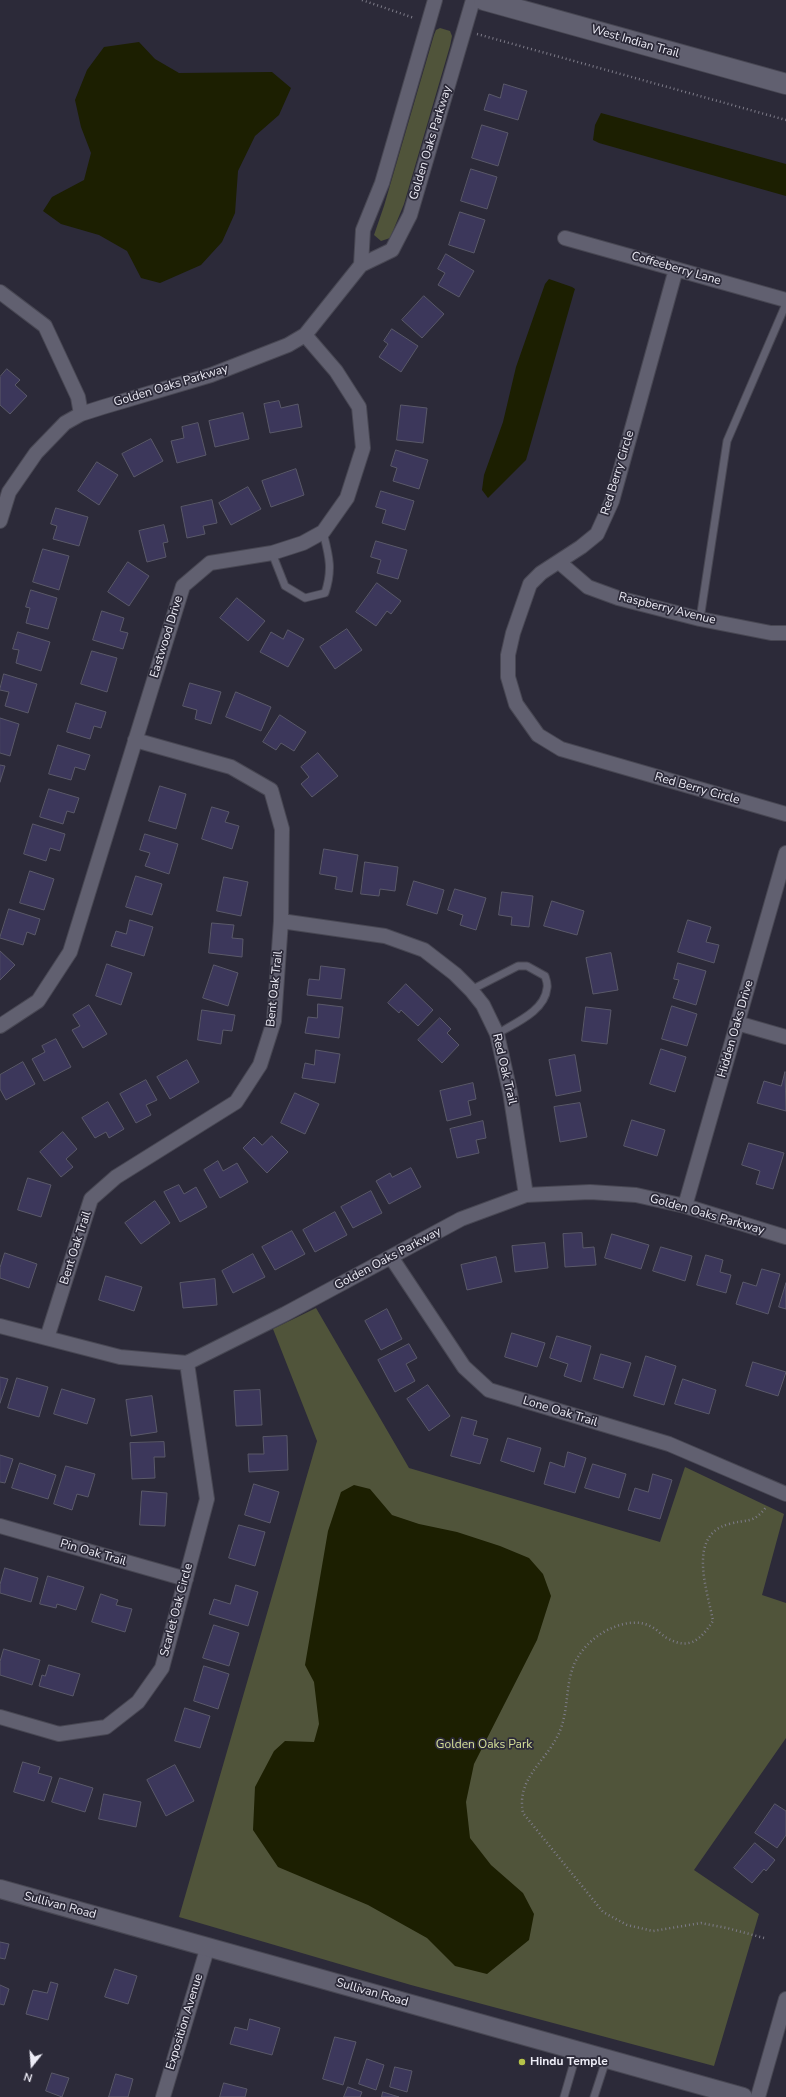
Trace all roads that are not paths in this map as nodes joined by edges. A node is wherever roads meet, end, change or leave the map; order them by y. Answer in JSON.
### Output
{"nodes":[{"id":1,"x":435,"y":0,"type":"edge"},
{"id":2,"x":473,"y":0,"type":"edge"},
{"id":3,"x":484,"y":0,"type":"edge"},
{"id":4,"x":786,"y":84,"type":"edge"},
{"id":5,"x":565,"y":238,"type":"dead end"},
{"id":6,"x":361,"y":265,"type":"junction"},
{"id":7,"x":676,"y":269,"type":"junction"},
{"id":8,"x":0,"y":292,"type":"edge"},
{"id":9,"x":786,"y":300,"type":"edge"},
{"id":10,"x":786,"y":304,"type":"edge"},
{"id":11,"x":305,"y":335,"type":"junction"},
{"id":12,"x":81,"y":414,"type":"junction"},
{"id":13,"x":0,"y":522,"type":"edge"},
{"id":14,"x":323,"y":532,"type":"junction"},
{"id":15,"x":272,"y":553,"type":"junction"},
{"id":16,"x":559,"y":562,"type":"junction"},
{"id":17,"x":700,"y":619,"type":"junction"},
{"id":18,"x":786,"y":633,"type":"edge"},
{"id":19,"x":135,"y":740,"type":"junction"},
{"id":20,"x":786,"y":814,"type":"edge"},
{"id":21,"x":786,"y":852,"type":"edge"},
{"id":22,"x":281,"y":921,"type":"junction"},
{"id":23,"x":471,"y":990,"type":"junction"},
{"id":24,"x":737,"y":1023,"type":"junction"},
{"id":25,"x":0,"y":1026,"type":"edge"},
{"id":26,"x":497,"y":1034,"type":"junction"},
{"id":27,"x":786,"y":1037,"type":"edge"},
{"id":28,"x":526,"y":1195,"type":"junction"},
{"id":29,"x":686,"y":1206,"type":"junction"},
{"id":30,"x":786,"y":1237,"type":"edge"},
{"id":31,"x":391,"y":1257,"type":"junction"},
{"id":32,"x":0,"y":1326,"type":"edge"},
{"id":33,"x":47,"y":1338,"type":"junction"},
{"id":34,"x":187,"y":1363,"type":"junction"},
{"id":35,"x":786,"y":1494,"type":"edge"},
{"id":36,"x":0,"y":1526,"type":"edge"},
{"id":37,"x":186,"y":1579,"type":"junction"},
{"id":38,"x":0,"y":1717,"type":"edge"},
{"id":39,"x":0,"y":1889,"type":"edge"},
{"id":40,"x":208,"y":1946,"type":"junction"},
{"id":41,"x":786,"y":1999,"type":"edge"},
{"id":42,"x":577,"y":2052,"type":"junction"},
{"id":43,"x":606,"y":2060,"type":"junction"},
{"id":44,"x":163,"y":2097,"type":"edge"},
{"id":45,"x":564,"y":2097,"type":"edge"},
{"id":46,"x":594,"y":2097,"type":"edge"},
{"id":47,"x":743,"y":2097,"type":"edge"},
{"id":48,"x":758,"y":2097,"type":"edge"}],
"edges":[{"from":1,"to":6,"type":"street"},
{"from":2,"to":6,"type":"street","name":"Golden Oaks Parkway"},
{"from":3,"to":4,"type":"main road","name":"West Indian Trail"},
{"from":5,"to":7,"type":"street","name":"Coffeeberry Lane"},
{"from":6,"to":11,"type":"street","name":"Golden Oaks Parkway"},
{"from":7,"to":9,"type":"street","name":"Coffeeberry Lane"},
{"from":7,"to":16,"type":"street","name":"Red Berry Circle"},
{"from":8,"to":12,"type":"street"},
{"from":10,"to":17,"type":"lane"},
{"from":11,"to":12,"type":"street","name":"Golden Oaks Parkway"},
{"from":11,"to":14,"type":"street","name":"Eastwood Drive"},
{"from":12,"to":13,"type":"street","name":"Golden Oaks Parkway"},
{"from":14,"to":15,"type":"street","name":"Eastwood Drive"},
{"from":14,"to":15,"type":"lane"},
{"from":15,"to":19,"type":"street","name":"Eastwood Drive"},
{"from":16,"to":17,"type":"street","name":"Raspberry Avenue"},
{"from":16,"to":20,"type":"street","name":"Red Berry Circle"},
{"from":17,"to":18,"type":"street","name":"Raspberry Avenue"},
{"from":19,"to":22,"type":"street","name":"Bent Oak Trail"},
{"from":19,"to":25,"type":"street","name":"Eastwood Drive"},
{"from":21,"to":24,"type":"street","name":"Hidden Oaks Drive"},
{"from":22,"to":23,"type":"street","name":"Red Oak Trail"},
{"from":22,"to":33,"type":"street","name":"Bent Oak Trail"},
{"from":23,"to":26,"type":"street","name":"Red Oak Trail"},
{"from":23,"to":26,"type":"lane"},
{"from":24,"to":27,"type":"street"},
{"from":24,"to":29,"type":"street","name":"Hidden Oaks Drive"},
{"from":26,"to":28,"type":"street","name":"Red Oak Trail"},
{"from":28,"to":29,"type":"street","name":"Golden Oaks Parkway"},
{"from":28,"to":31,"type":"street","name":"Golden Oaks Parkway"},
{"from":29,"to":30,"type":"street","name":"Golden Oaks Parkway"},
{"from":31,"to":34,"type":"street","name":"Golden Oaks Parkway"},
{"from":31,"to":35,"type":"street","name":"Lone Oak Trail"},
{"from":32,"to":33,"type":"street"},
{"from":33,"to":34,"type":"street"},
{"from":34,"to":37,"type":"street","name":"Scarlet Oak Circle"},
{"from":36,"to":37,"type":"street","name":"Pin Oak Trail"},
{"from":37,"to":38,"type":"street","name":"Scarlet Oak Circle"},
{"from":39,"to":40,"type":"street","name":"Sullivan Road"},
{"from":40,"to":42,"type":"street","name":"Sullivan Road"},
{"from":40,"to":44,"type":"street","name":"Exposition Avenue"},
{"from":41,"to":48,"type":"street"},
{"from":42,"to":43,"type":"street","name":"Sullivan Road"},
{"from":42,"to":45,"type":"lane"},
{"from":43,"to":46,"type":"lane"},
{"from":43,"to":47,"type":"street","name":"Sullivan Road"}]}
